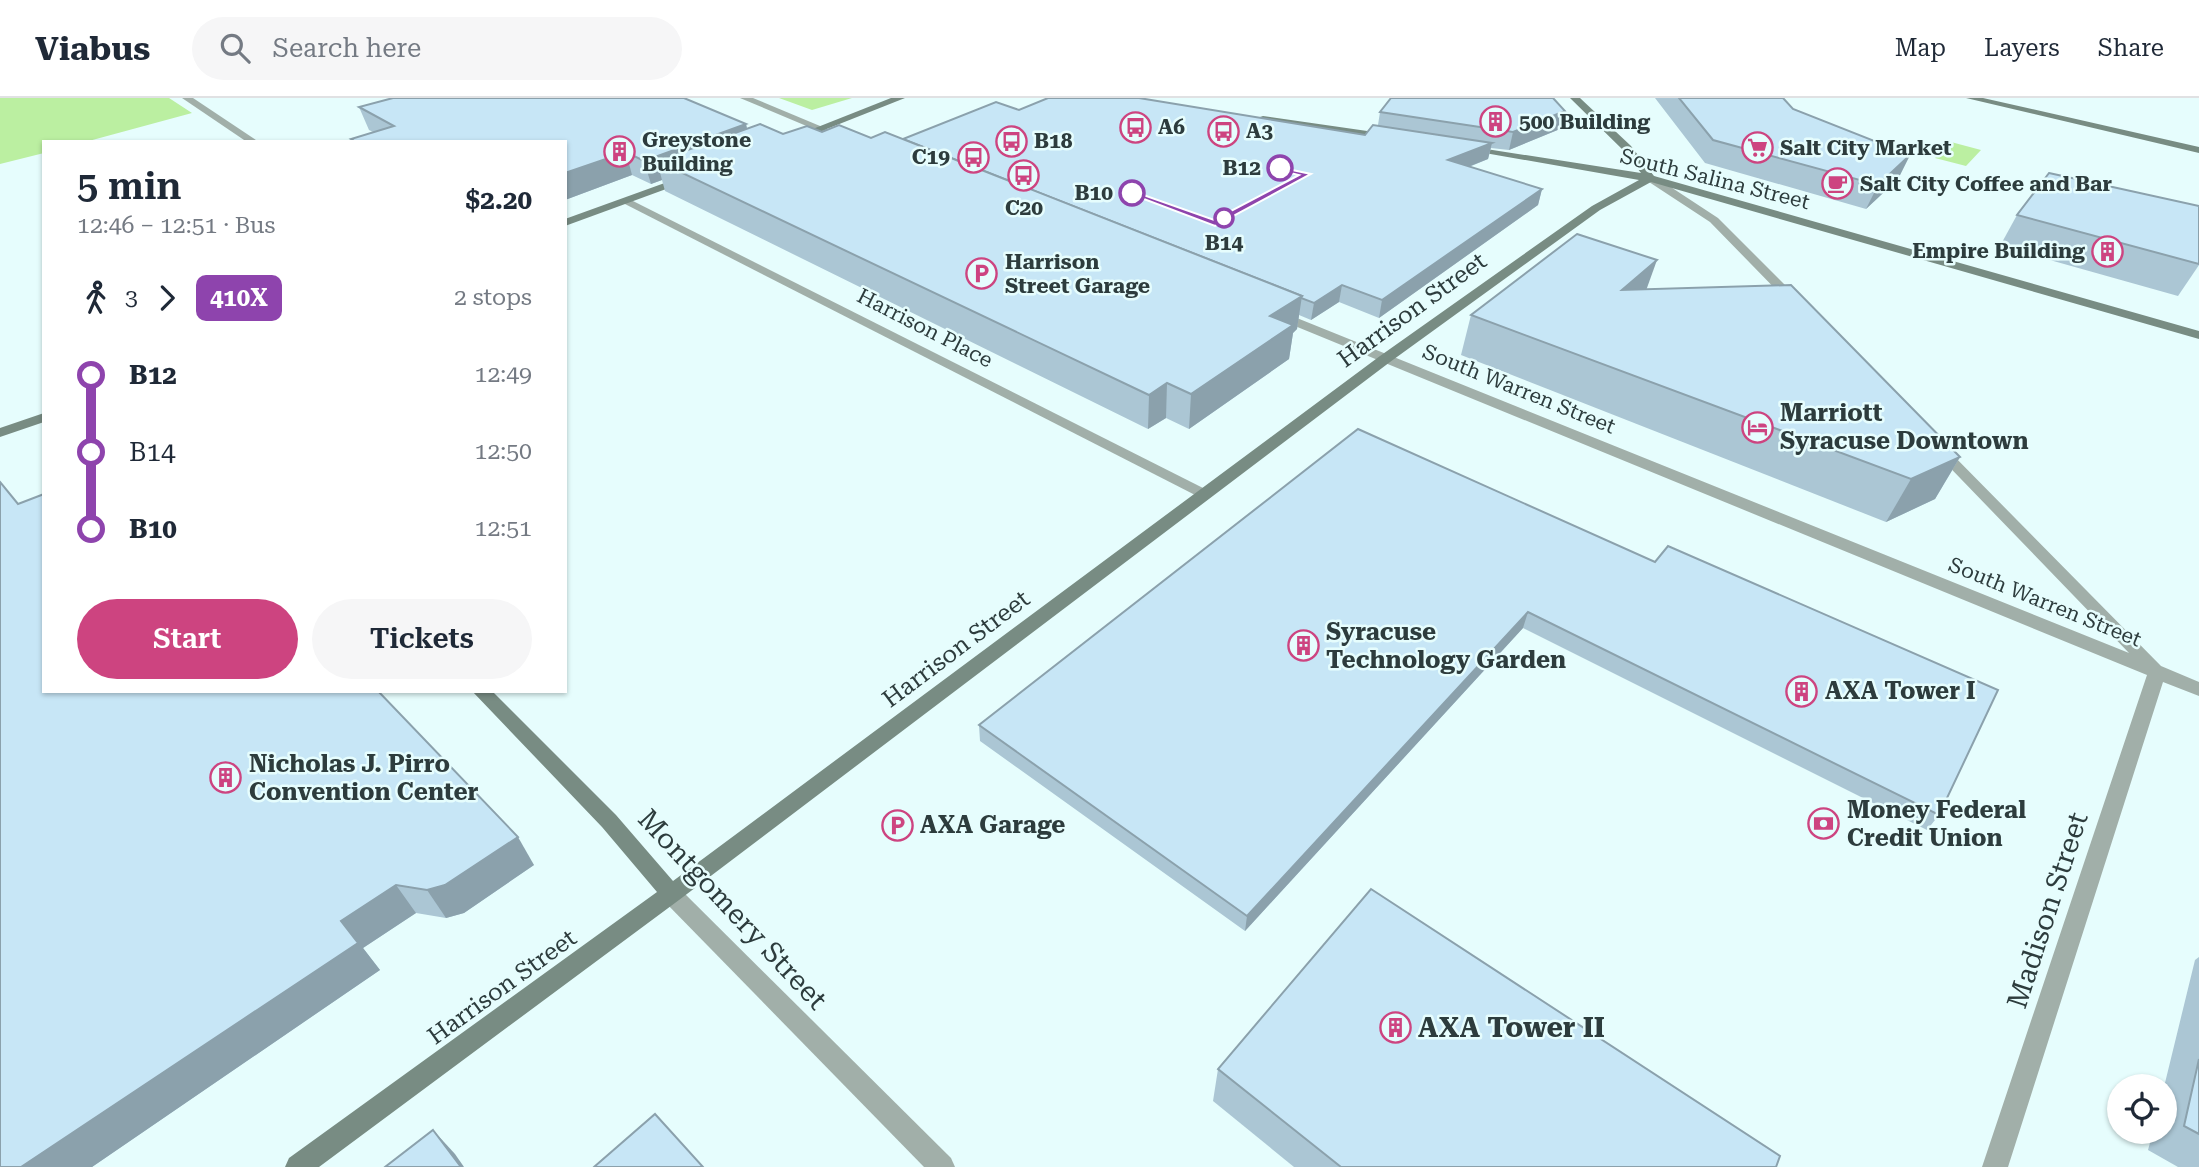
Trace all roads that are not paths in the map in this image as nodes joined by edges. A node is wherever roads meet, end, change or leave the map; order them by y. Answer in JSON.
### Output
{"nodes":[{"id":1,"x":187,"y":98,"type":"edge"},
{"id":2,"x":745,"y":98,"type":"edge"},
{"id":3,"x":900,"y":98,"type":"edge"},
{"id":4,"x":1575,"y":98,"type":"edge"},
{"id":5,"x":1971,"y":98,"type":"edge"},
{"id":6,"x":1251,"y":117,"type":"edge"},
{"id":7,"x":820,"y":128,"type":"junction"},
{"id":8,"x":1404,"y":139,"type":"edge"},
{"id":9,"x":251,"y":140,"type":"edge"},
{"id":10,"x":855,"y":141,"type":"edge"},
{"id":11,"x":782,"y":143,"type":"edge"},
{"id":12,"x":1455,"y":147,"type":"edge"},
{"id":13,"x":2199,"y":150,"type":"edge"},
{"id":14,"x":691,"y":177,"type":"edge"},
{"id":15,"x":1650,"y":178,"type":"junction"},
{"id":16,"x":626,"y":201,"type":"junction"},
{"id":17,"x":567,"y":222,"type":"edge"},
{"id":18,"x":1263,"y":308,"type":"edge"},
{"id":19,"x":1803,"y":311,"type":"edge"},
{"id":20,"x":2199,"y":335,"type":"edge"},
{"id":21,"x":1385,"y":359,"type":"junction"},
{"id":22,"x":42,"y":418,"type":"edge"},
{"id":23,"x":0,"y":433,"type":"edge"},
{"id":24,"x":1930,"y":439,"type":"edge"},
{"id":25,"x":1204,"y":494,"type":"junction"},
{"id":26,"x":2157,"y":671,"type":"junction"},
{"id":27,"x":2199,"y":689,"type":"edge"},
{"id":28,"x":483,"y":693,"type":"edge"},
{"id":29,"x":671,"y":894,"type":"junction"},
{"id":30,"x":298,"y":1167,"type":"edge"},
{"id":31,"x":942,"y":1167,"type":"edge"},
{"id":32,"x":1995,"y":1167,"type":"edge"}],
"edges":[{"from":1,"to":9,"type":"street"},
{"from":2,"to":7,"type":"street"},
{"from":3,"to":7,"type":"main road"},
{"from":4,"to":15,"type":"main road"},
{"from":5,"to":13,"type":"main road"},
{"from":6,"to":8,"type":"main road"},
{"from":7,"to":10,"type":"street"},
{"from":7,"to":11,"type":"main road"},
{"from":12,"to":15,"type":"main road","name":"South Salina Street"},
{"from":14,"to":16,"type":"main road"},
{"from":15,"to":19,"type":"street"},
{"from":15,"to":20,"type":"main road","name":"South Salina Street"},
{"from":15,"to":21,"type":"main road","name":"Harrison Street"},
{"from":16,"to":17,"type":"main road"},
{"from":16,"to":25,"type":"street","name":"Harrison Place"},
{"from":18,"to":21,"type":"street","name":"South Warren Street"},
{"from":21,"to":25,"type":"main road","name":"Harrison Street"},
{"from":21,"to":26,"type":"street","name":"South Warren Street"},
{"from":22,"to":23,"type":"main road"},
{"from":24,"to":26,"type":"street"},
{"from":25,"to":29,"type":"main road","name":"Harrison Street"},
{"from":26,"to":27,"type":"street","name":"South Warren Street"},
{"from":26,"to":32,"type":"street","name":"Madison Street"},
{"from":28,"to":29,"type":"main road","name":"Montgomery Street"},
{"from":29,"to":30,"type":"main road","name":"Harrison Street"},
{"from":29,"to":31,"type":"street","name":"Montgomery Street"}]}
